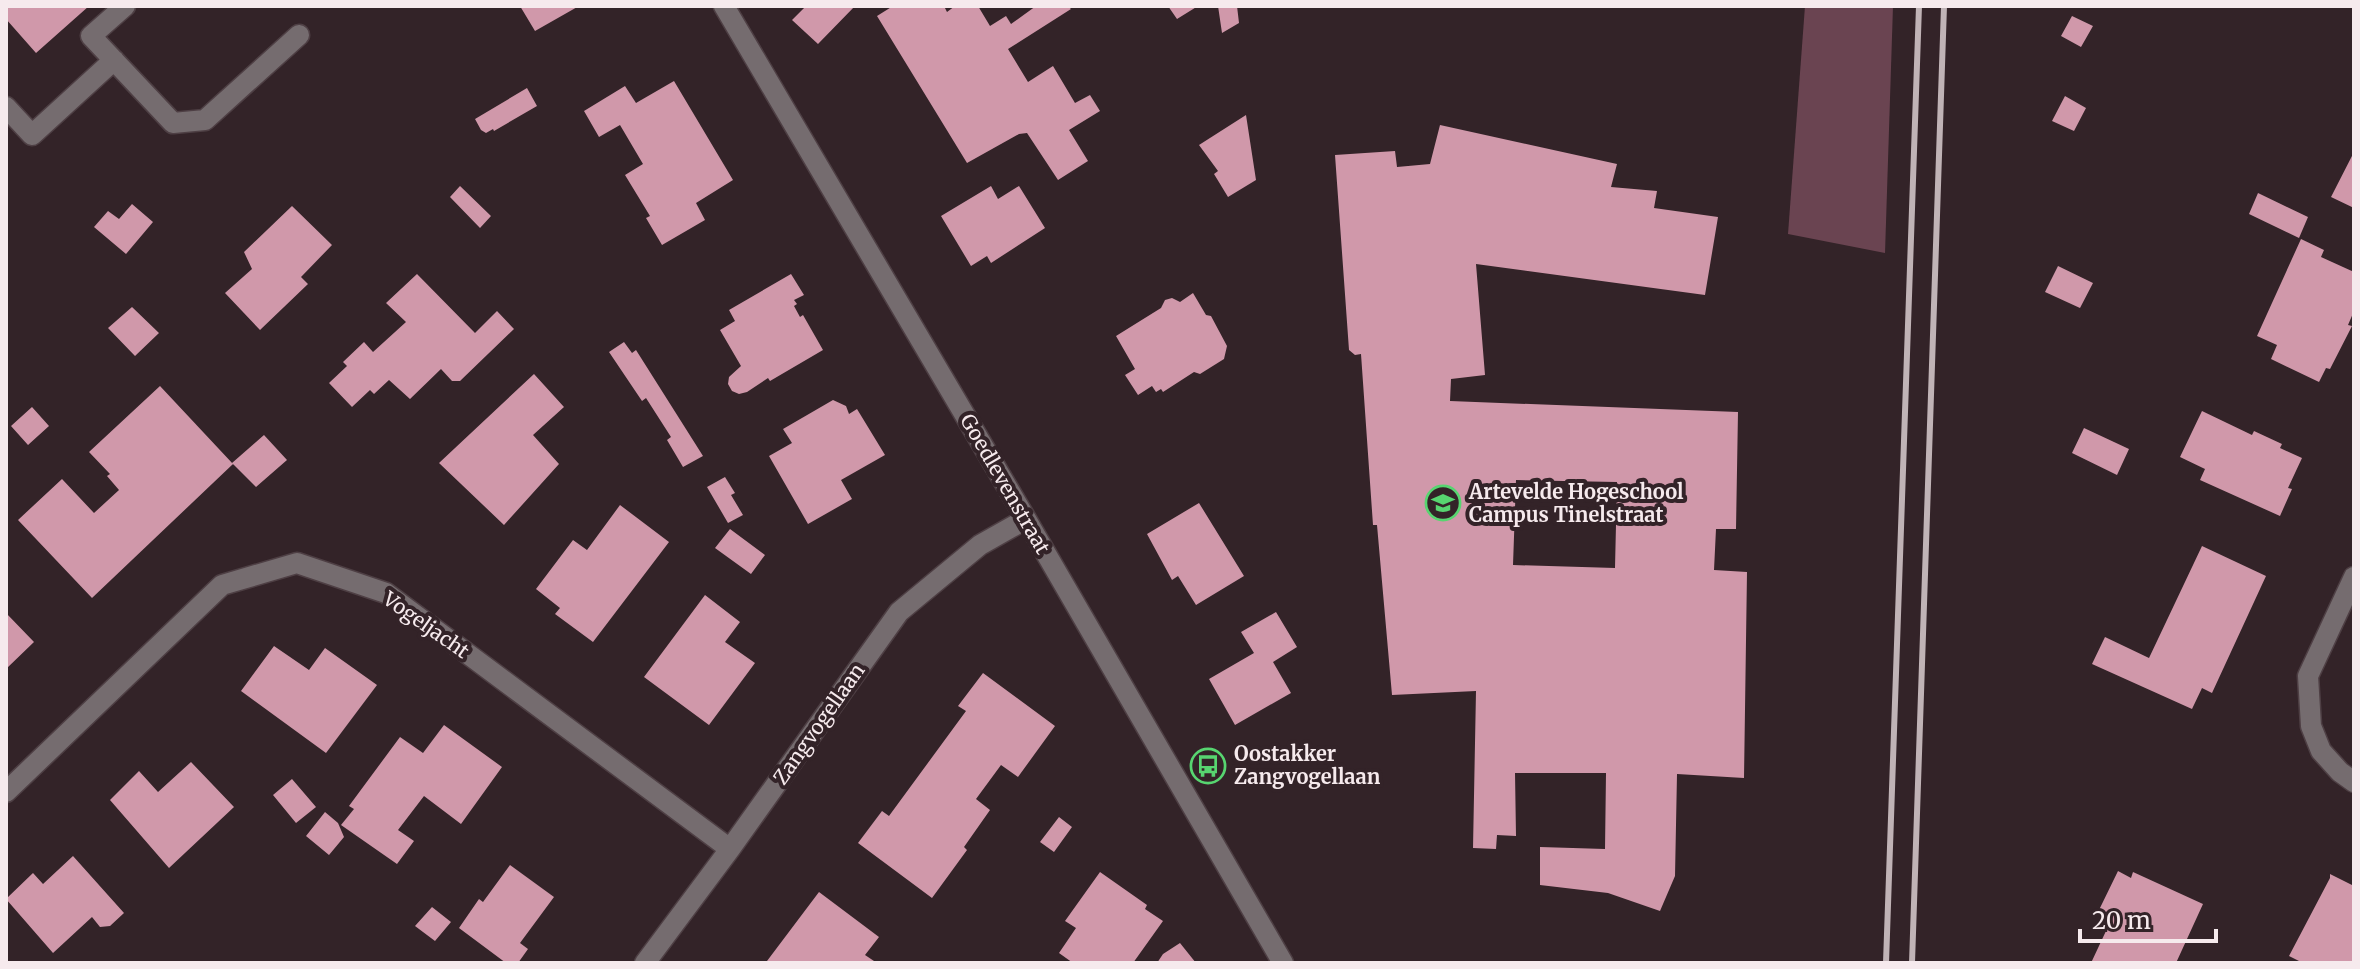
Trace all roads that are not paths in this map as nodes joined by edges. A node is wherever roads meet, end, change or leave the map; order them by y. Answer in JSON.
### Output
{"nodes":[{"id":1,"x":125,"y":6,"type":"edge"},
{"id":2,"x":724,"y":6,"type":"edge"},
{"id":3,"x":299,"y":35,"type":"dead end"},
{"id":4,"x":114,"y":60,"type":"junction"},
{"id":5,"x":6,"y":107,"type":"edge"},
{"id":6,"x":1026,"y":519,"type":"junction"},
{"id":7,"x":2354,"y":577,"type":"edge"},
{"id":8,"x":2354,"y":782,"type":"edge"},
{"id":9,"x":6,"y":792,"type":"edge"},
{"id":10,"x":730,"y":849,"type":"junction"},
{"id":11,"x":645,"y":963,"type":"edge"},
{"id":12,"x":1283,"y":963,"type":"edge"}],
"edges":[{"from":1,"to":4,"type":"street"},
{"from":2,"to":6,"type":"street","name":"Goedlevenstraat"},
{"from":3,"to":4,"type":"street"},
{"from":4,"to":5,"type":"street"},
{"from":6,"to":10,"type":"street","name":"Zangvogellaan"},
{"from":6,"to":12,"type":"street","name":"Goedlevenstraat"},
{"from":7,"to":8,"type":"street"},
{"from":9,"to":10,"type":"street","name":"Vogeljacht"},
{"from":10,"to":11,"type":"street","name":"Zangvogellaan"}]}
